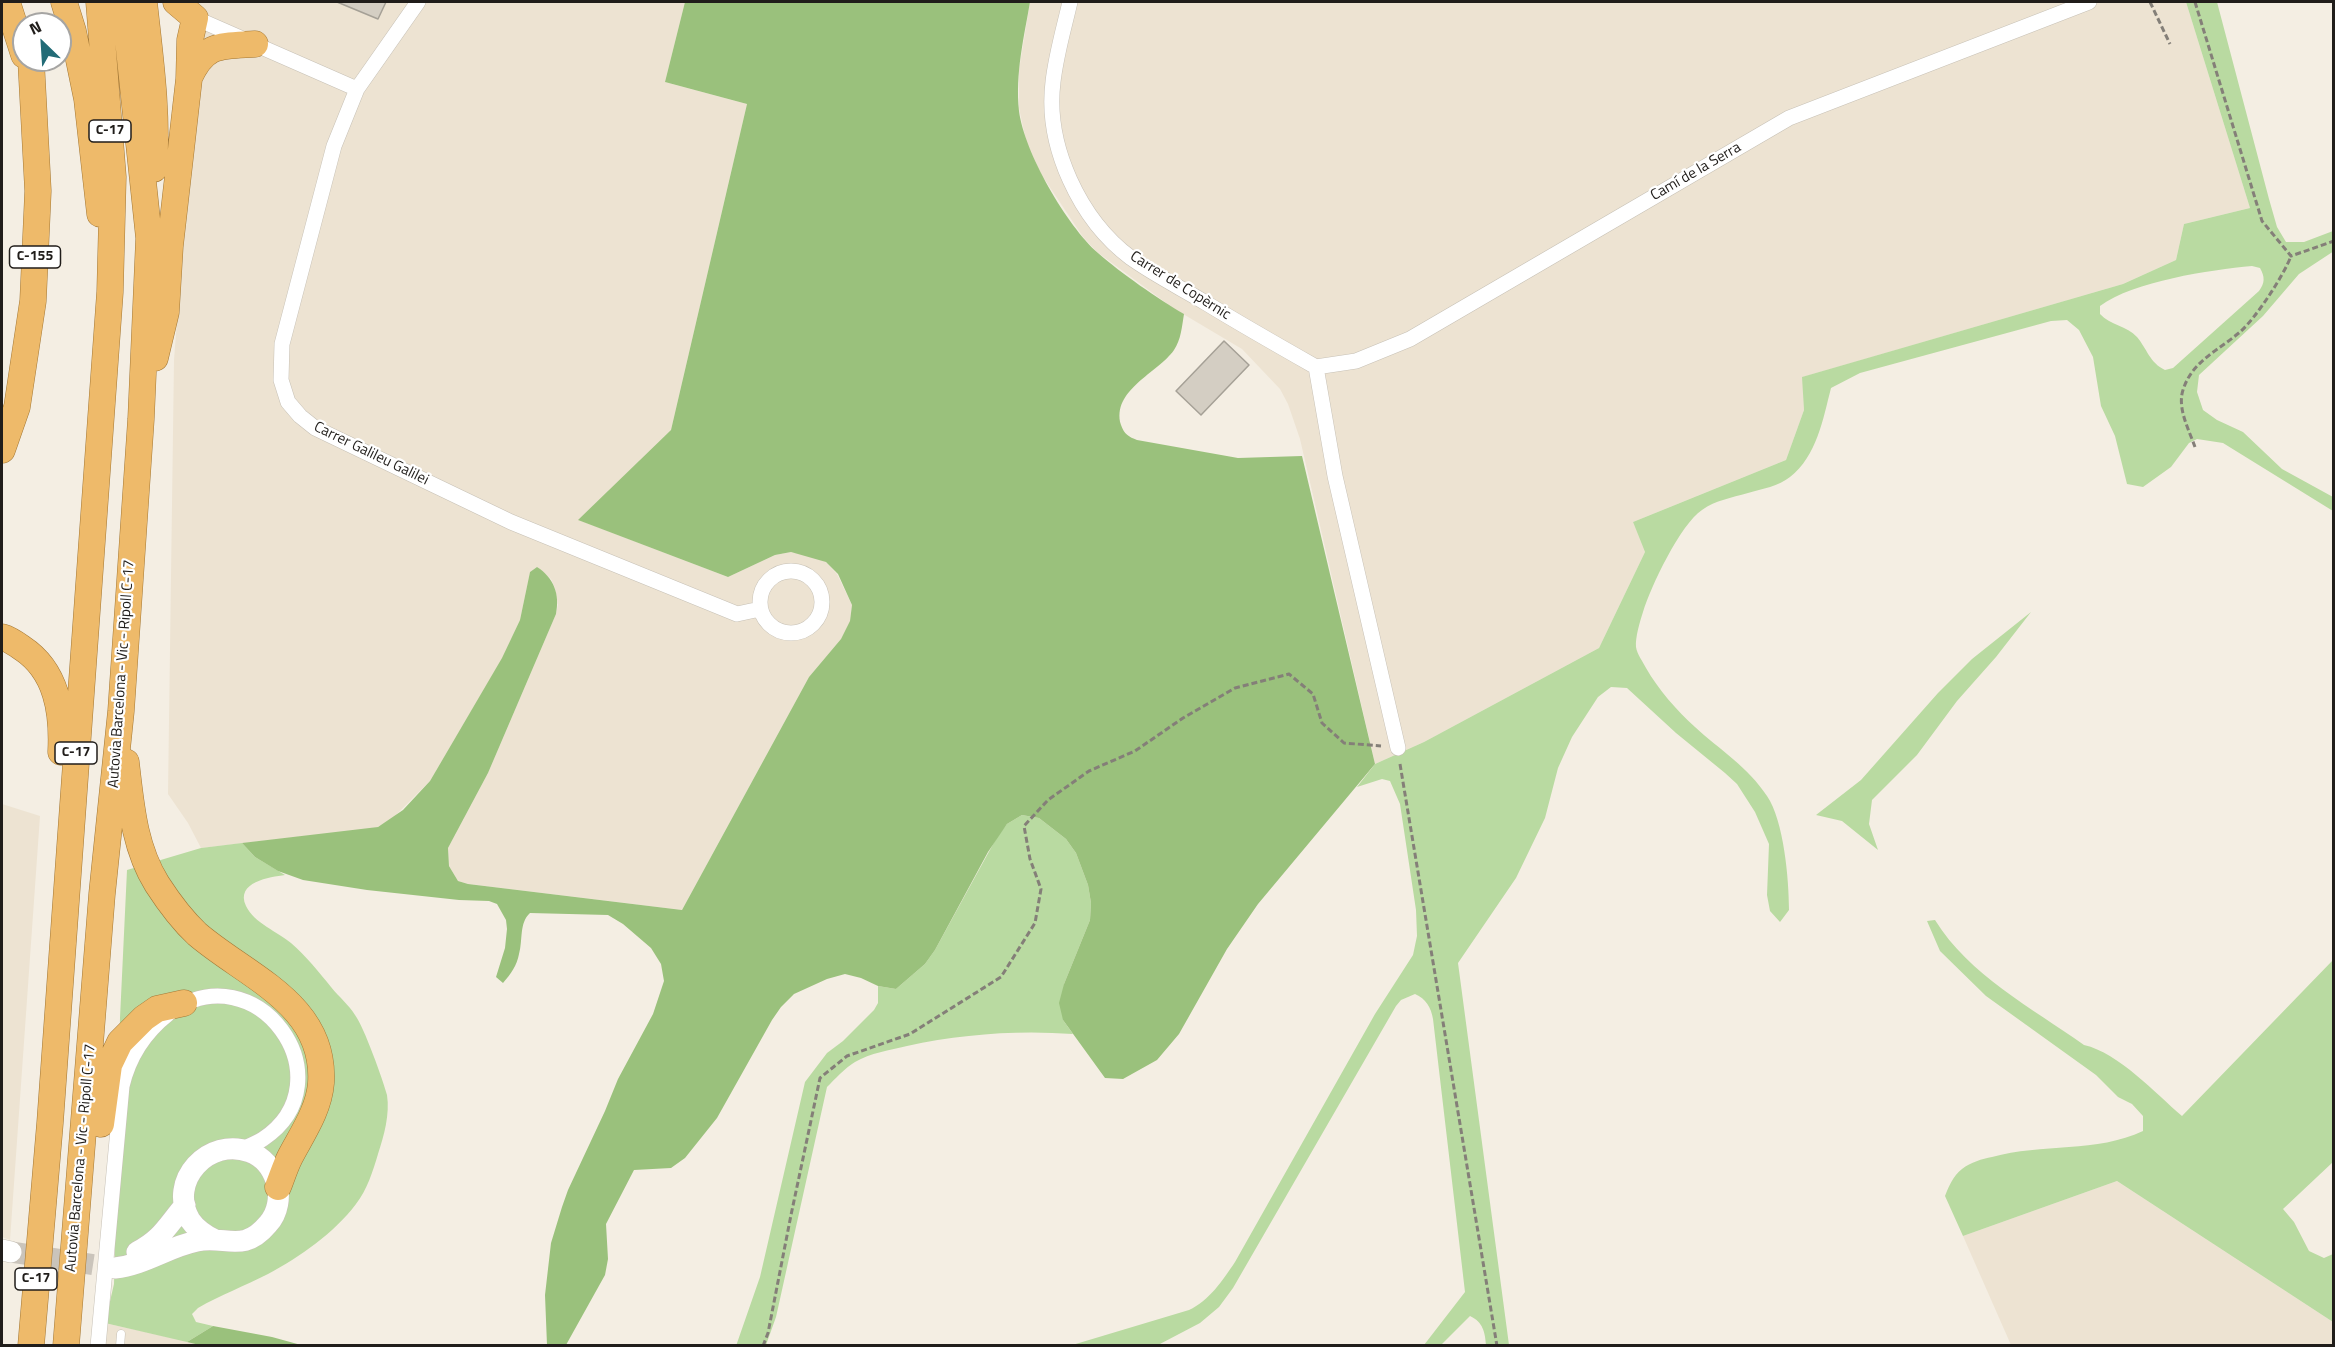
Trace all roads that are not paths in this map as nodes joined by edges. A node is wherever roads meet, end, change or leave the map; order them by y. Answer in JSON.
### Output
{"nodes":[{"id":1,"x":7,"y":2,"type":"edge"},
{"id":2,"x":64,"y":2,"type":"edge"},
{"id":3,"x":99,"y":2,"type":"edge"},
{"id":4,"x":124,"y":2,"type":"edge"},
{"id":5,"x":144,"y":2,"type":"edge"},
{"id":6,"x":418,"y":2,"type":"edge"},
{"id":7,"x":1070,"y":2,"type":"edge"},
{"id":8,"x":2089,"y":2,"type":"edge"},
{"id":9,"x":188,"y":10,"type":"edge"},
{"id":10,"x":12,"y":18,"type":"edge"},
{"id":11,"x":255,"y":44,"type":"junction"},
{"id":12,"x":28,"y":72,"type":"edge"},
{"id":13,"x":33,"y":72,"type":"edge"},
{"id":14,"x":189,"y":79,"type":"junction"},
{"id":15,"x":357,"y":88,"type":"junction"},
{"id":16,"x":35,"y":100,"type":"junction"},
{"id":17,"x":149,"y":238,"type":"junction"},
{"id":18,"x":110,"y":262,"type":"junction"},
{"id":19,"x":1316,"y":367,"type":"junction"},
{"id":20,"x":141,"y":419,"type":"junction"},
{"id":21,"x":2,"y":450,"type":"edge"},
{"id":22,"x":760,"y":609,"type":"junction"},
{"id":23,"x":2,"y":637,"type":"edge"},
{"id":24,"x":121,"y":711,"type":"junction"},
{"id":25,"x":1398,"y":748,"type":"road end"},
{"id":26,"x":184,"y":1003,"type":"junction"},
{"id":27,"x":242,"y":1149,"type":"junction"},
{"id":28,"x":278,"y":1187,"type":"junction"},
{"id":29,"x":184,"y":1205,"type":"junction"},
{"id":30,"x":42,"y":1213,"type":"junction"},
{"id":31,"x":75,"y":1232,"type":"junction"},
{"id":32,"x":215,"y":1240,"type":"junction"},
{"id":33,"x":121,"y":1334,"type":"dead end"},
{"id":34,"x":31,"y":1346,"type":"edge"},
{"id":35,"x":66,"y":1346,"type":"edge"},
{"id":36,"x":98,"y":1346,"type":"edge"},
{"id":37,"x":120,"y":1346,"type":"edge"}],
"edges":[{"from":1,"to":10,"type":"highway"},
{"from":2,"to":18,"type":"highway"},
{"from":3,"to":18,"type":"highway","number":"C-17"},
{"from":4,"to":17,"type":"highway","name":"Autovia Barcelona - Vic - Ripoll C-17","number":"C-17"},
{"from":5,"to":17,"type":"highway"},
{"from":6,"to":15,"type":"street","name":"Carrer Galileu Galilei"},
{"from":7,"to":19,"type":"street","name":"Carrer de Copèrnic"},
{"from":8,"to":19,"type":"street","name":"Camí de la Serra"},
{"from":9,"to":11,"type":"street"},
{"from":9,"to":14,"type":"highway"},
{"from":11,"to":14,"type":"highway"},
{"from":11,"to":15,"type":"street"},
{"from":12,"to":16,"type":"highway"},
{"from":13,"to":16,"type":"highway","number":"C-155"},
{"from":14,"to":20,"type":"highway"},
{"from":15,"to":22,"type":"street","name":"Carrer Galileu Galilei"},
{"from":16,"to":21,"type":"highway","number":"C-155"},
{"from":17,"to":20,"type":"highway","name":"Autovia Barcelona - Vic - Ripoll C-17","number":"C-17"},
{"from":18,"to":30,"type":"highway","number":"C-17"},
{"from":19,"to":25,"type":"street"},
{"from":20,"to":24,"type":"highway","name":"Autovia Barcelona - Vic - Ripoll C-17","number":"C-17"},
{"from":22,"to":22,"type":"street"},
{"from":23,"to":30,"type":"highway"},
{"from":24,"to":28,"type":"highway"},
{"from":24,"to":31,"type":"highway","name":"Autovia Barcelona - Vic - Ripoll C-17","number":"C-17"},
{"from":26,"to":27,"type":"street"},
{"from":26,"to":31,"type":"highway"},
{"from":26,"to":36,"type":"street"},
{"from":27,"to":28,"type":"main road"},
{"from":27,"to":29,"type":"main road"},
{"from":28,"to":32,"type":"main road"},
{"from":29,"to":32,"type":"main road"},
{"from":29,"to":32,"type":"main road"},
{"from":30,"to":34,"type":"highway","number":"C-17"},
{"from":31,"to":35,"type":"highway","name":"Autovia Barcelona - Vic - Ripoll C-17","number":"C-17"},
{"from":33,"to":37,"type":"lane"}]}
